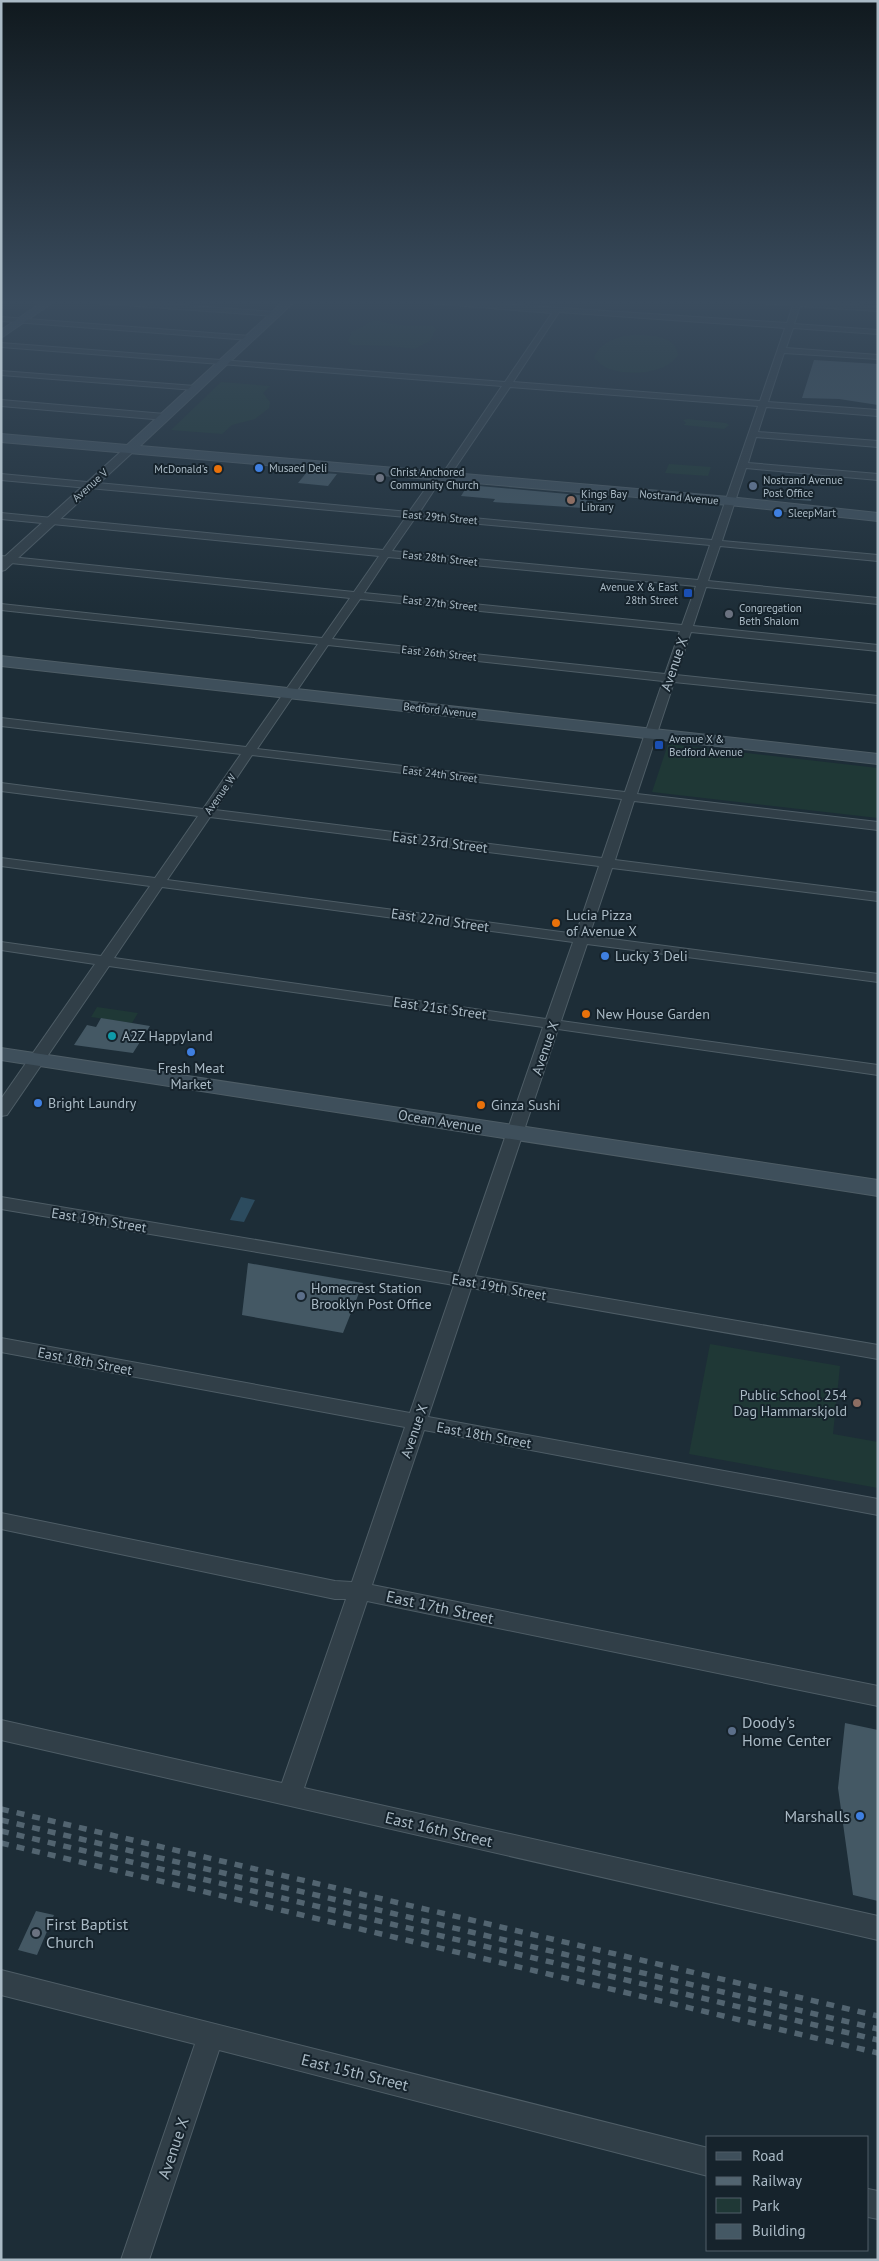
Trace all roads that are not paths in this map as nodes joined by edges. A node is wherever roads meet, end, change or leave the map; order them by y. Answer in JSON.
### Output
{"nodes":[{"id":1,"x":42,"y":407,"type":"edge"},
{"id":2,"x":176,"y":407,"type":"edge"},
{"id":3,"x":492,"y":407,"type":"edge"},
{"id":4,"x":761,"y":407,"type":"edge"},
{"id":5,"x":794,"y":407,"type":"edge"},
{"id":6,"x":878,"y":413,"type":"edge"},
{"id":7,"x":165,"y":417,"type":"junction"},
{"id":8,"x":752,"y":434,"type":"junction"},
{"id":9,"x":1,"y":438,"type":"edge"},
{"id":10,"x":878,"y":444,"type":"edge"},
{"id":11,"x":130,"y":449,"type":"junction"},
{"id":12,"x":742,"y":465,"type":"junction"},
{"id":13,"x":440,"y":470,"type":"junction"},
{"id":14,"x":1,"y":477,"type":"edge"},
{"id":15,"x":878,"y":477,"type":"edge"},
{"id":16,"x":90,"y":485,"type":"junction"},
{"id":17,"x":729,"y":501,"type":"junction"},
{"id":18,"x":878,"y":511,"type":"edge"},
{"id":19,"x":412,"y":515,"type":"junction"},
{"id":20,"x":1,"y":516,"type":"edge"},
{"id":21,"x":878,"y":517,"type":"edge"},
{"id":22,"x":51,"y":521,"type":"junction"},
{"id":23,"x":716,"y":542,"type":"junction"},
{"id":24,"x":386,"y":553,"type":"junction"},
{"id":25,"x":878,"y":558,"type":"edge"},
{"id":26,"x":4,"y":562,"type":"edge"},
{"id":27,"x":702,"y":584,"type":"junction"},
{"id":28,"x":357,"y":595,"type":"junction"},
{"id":29,"x":878,"y":601,"type":"edge"},
{"id":30,"x":1,"y":607,"type":"edge"},
{"id":31,"x":686,"y":628,"type":"junction"},
{"id":32,"x":326,"y":641,"type":"junction"},
{"id":33,"x":878,"y":648,"type":"edge"},
{"id":34,"x":1,"y":661,"type":"edge"},
{"id":35,"x":670,"y":678,"type":"junction"},
{"id":36,"x":290,"y":693,"type":"junction"},
{"id":37,"x":878,"y":700,"type":"edge"},
{"id":38,"x":1,"y":722,"type":"edge"},
{"id":39,"x":651,"y":734,"type":"junction"},
{"id":40,"x":250,"y":751,"type":"junction"},
{"id":41,"x":878,"y":759,"type":"edge"},
{"id":42,"x":1,"y":788,"type":"edge"},
{"id":43,"x":630,"y":796,"type":"junction"},
{"id":44,"x":207,"y":813,"type":"junction"},
{"id":45,"x":878,"y":826,"type":"edge"},
{"id":46,"x":1,"y":862,"type":"edge"},
{"id":47,"x":607,"y":863,"type":"junction"},
{"id":48,"x":160,"y":882,"type":"junction"},
{"id":49,"x":878,"y":897,"type":"edge"},
{"id":50,"x":582,"y":939,"type":"junction"},
{"id":51,"x":1,"y":946,"type":"edge"},
{"id":52,"x":106,"y":960,"type":"junction"},
{"id":53,"x":878,"y":978,"type":"edge"},
{"id":54,"x":553,"y":1024,"type":"junction"},
{"id":55,"x":1,"y":1054,"type":"edge"},
{"id":56,"x":37,"y":1059,"type":"junction"},
{"id":57,"x":878,"y":1070,"type":"edge"},
{"id":58,"x":1,"y":1111,"type":"edge"},
{"id":59,"x":516,"y":1133,"type":"junction"},
{"id":60,"x":878,"y":1188,"type":"edge"},
{"id":61,"x":1,"y":1203,"type":"edge"},
{"id":62,"x":465,"y":1282,"type":"junction"},
{"id":63,"x":1,"y":1345,"type":"edge"},
{"id":64,"x":878,"y":1352,"type":"edge"},
{"id":65,"x":417,"y":1422,"type":"junction"},
{"id":66,"x":878,"y":1507,"type":"edge"},
{"id":67,"x":1,"y":1521,"type":"edge"},
{"id":68,"x":360,"y":1591,"type":"junction"},
{"id":69,"x":878,"y":1696,"type":"edge"},
{"id":70,"x":1,"y":1730,"type":"edge"},
{"id":71,"x":290,"y":1795,"type":"junction"},
{"id":72,"x":878,"y":1928,"type":"edge"},
{"id":73,"x":1,"y":1982,"type":"edge"},
{"id":74,"x":211,"y":2036,"type":"junction"},
{"id":75,"x":706,"y":2161,"type":"edge"},
{"id":76,"x":135,"y":2260,"type":"edge"}],
"edges":[{"from":1,"to":7,"type":"street"},
{"from":2,"to":7,"type":"main road","name":"Avenue V"},
{"from":3,"to":13,"type":"street","name":"Avenue W"},
{"from":4,"to":8,"type":"street","name":"Avenue X"},
{"from":5,"to":6,"type":"street"},
{"from":7,"to":11,"type":"main road","name":"Avenue V"},
{"from":8,"to":10,"type":"street"},
{"from":8,"to":12,"type":"street","name":"Avenue X"},
{"from":9,"to":11,"type":"main road","name":"Nostrand Avenue"},
{"from":11,"to":13,"type":"main road","name":"Nostrand Avenue"},
{"from":11,"to":16,"type":"street","name":"Avenue V"},
{"from":12,"to":15,"type":"street"},
{"from":12,"to":17,"type":"street","name":"Avenue X"},
{"from":13,"to":17,"type":"main road","name":"Nostrand Avenue"},
{"from":13,"to":19,"type":"street","name":"Avenue W"},
{"from":14,"to":16,"type":"street","name":"East 29th Street"},
{"from":16,"to":19,"type":"street","name":"East 29th Street"},
{"from":16,"to":22,"type":"street","name":"Avenue V"},
{"from":17,"to":18,"type":"main road","name":"Nostrand Avenue"},
{"from":17,"to":21,"type":"main road","name":"Nostrand Avenue"},
{"from":17,"to":23,"type":"street","name":"Avenue X"},
{"from":19,"to":23,"type":"street","name":"East 29th Street"},
{"from":19,"to":24,"type":"street","name":"Avenue W"},
{"from":20,"to":22,"type":"street","name":"East 28th Street"},
{"from":22,"to":24,"type":"street","name":"East 28th Street"},
{"from":22,"to":26,"type":"street","name":"Avenue V"},
{"from":23,"to":25,"type":"street","name":"East 29th Street"},
{"from":23,"to":27,"type":"street","name":"Avenue X"},
{"from":24,"to":27,"type":"street","name":"East 28th Street"},
{"from":24,"to":28,"type":"street","name":"Avenue W"},
{"from":26,"to":28,"type":"street","name":"East 27th Street"},
{"from":27,"to":29,"type":"street","name":"East 28th Street"},
{"from":27,"to":31,"type":"street","name":"Avenue X"},
{"from":28,"to":31,"type":"street","name":"East 27th Street"},
{"from":28,"to":32,"type":"street","name":"Avenue W"},
{"from":30,"to":32,"type":"street","name":"East 26th Street"},
{"from":31,"to":33,"type":"street","name":"East 27th Street"},
{"from":31,"to":35,"type":"street","name":"Avenue X"},
{"from":32,"to":35,"type":"street","name":"East 26th Street"},
{"from":32,"to":36,"type":"street","name":"Avenue W"},
{"from":34,"to":36,"type":"main road","name":"Bedford Avenue"},
{"from":35,"to":37,"type":"street","name":"East 26th Street"},
{"from":35,"to":39,"type":"street","name":"Avenue X"},
{"from":36,"to":39,"type":"main road","name":"Bedford Avenue"},
{"from":36,"to":40,"type":"street","name":"Avenue W"},
{"from":38,"to":40,"type":"street","name":"East 24th Street"},
{"from":39,"to":41,"type":"main road","name":"Bedford Avenue"},
{"from":39,"to":43,"type":"street","name":"Avenue X"},
{"from":40,"to":43,"type":"street","name":"East 24th Street"},
{"from":40,"to":44,"type":"street","name":"Avenue W"},
{"from":42,"to":44,"type":"street","name":"East 23rd Street"},
{"from":43,"to":45,"type":"street","name":"East 24th Street"},
{"from":43,"to":47,"type":"street","name":"Avenue X"},
{"from":44,"to":47,"type":"street","name":"East 23rd Street"},
{"from":44,"to":48,"type":"street","name":"Avenue W"},
{"from":46,"to":48,"type":"street","name":"East 22nd Street"},
{"from":47,"to":49,"type":"street","name":"East 23rd Street"},
{"from":47,"to":50,"type":"street","name":"Avenue X"},
{"from":48,"to":50,"type":"street","name":"East 22nd Street"},
{"from":48,"to":52,"type":"street","name":"Avenue W"},
{"from":50,"to":53,"type":"street","name":"East 22nd Street"},
{"from":50,"to":54,"type":"street","name":"Avenue X"},
{"from":51,"to":52,"type":"street","name":"East 21st Street"},
{"from":52,"to":54,"type":"street","name":"East 21st Street"},
{"from":52,"to":56,"type":"street","name":"Avenue W"},
{"from":54,"to":57,"type":"street","name":"East 21st Street"},
{"from":54,"to":59,"type":"street","name":"Avenue X"},
{"from":55,"to":56,"type":"main road","name":"Ocean Avenue"},
{"from":56,"to":58,"type":"street","name":"Avenue W"},
{"from":56,"to":59,"type":"main road","name":"Ocean Avenue"},
{"from":59,"to":60,"type":"main road","name":"Ocean Avenue"},
{"from":59,"to":62,"type":"street","name":"Avenue X"},
{"from":61,"to":62,"type":"street","name":"East 19th Street"},
{"from":62,"to":64,"type":"street","name":"East 19th Street"},
{"from":62,"to":65,"type":"street","name":"Avenue X"},
{"from":63,"to":65,"type":"street","name":"East 18th Street"},
{"from":65,"to":66,"type":"street","name":"East 18th Street"},
{"from":65,"to":68,"type":"street","name":"Avenue X"},
{"from":67,"to":68,"type":"street","name":"East 17th Street"},
{"from":68,"to":69,"type":"street","name":"East 17th Street"},
{"from":68,"to":71,"type":"street","name":"Avenue X"},
{"from":70,"to":71,"type":"street","name":"East 16th Street"},
{"from":71,"to":72,"type":"street","name":"East 16th Street"},
{"from":73,"to":74,"type":"street","name":"East 15th Street"},
{"from":74,"to":75,"type":"street","name":"East 15th Street"},
{"from":74,"to":76,"type":"street","name":"Avenue X"}]}
